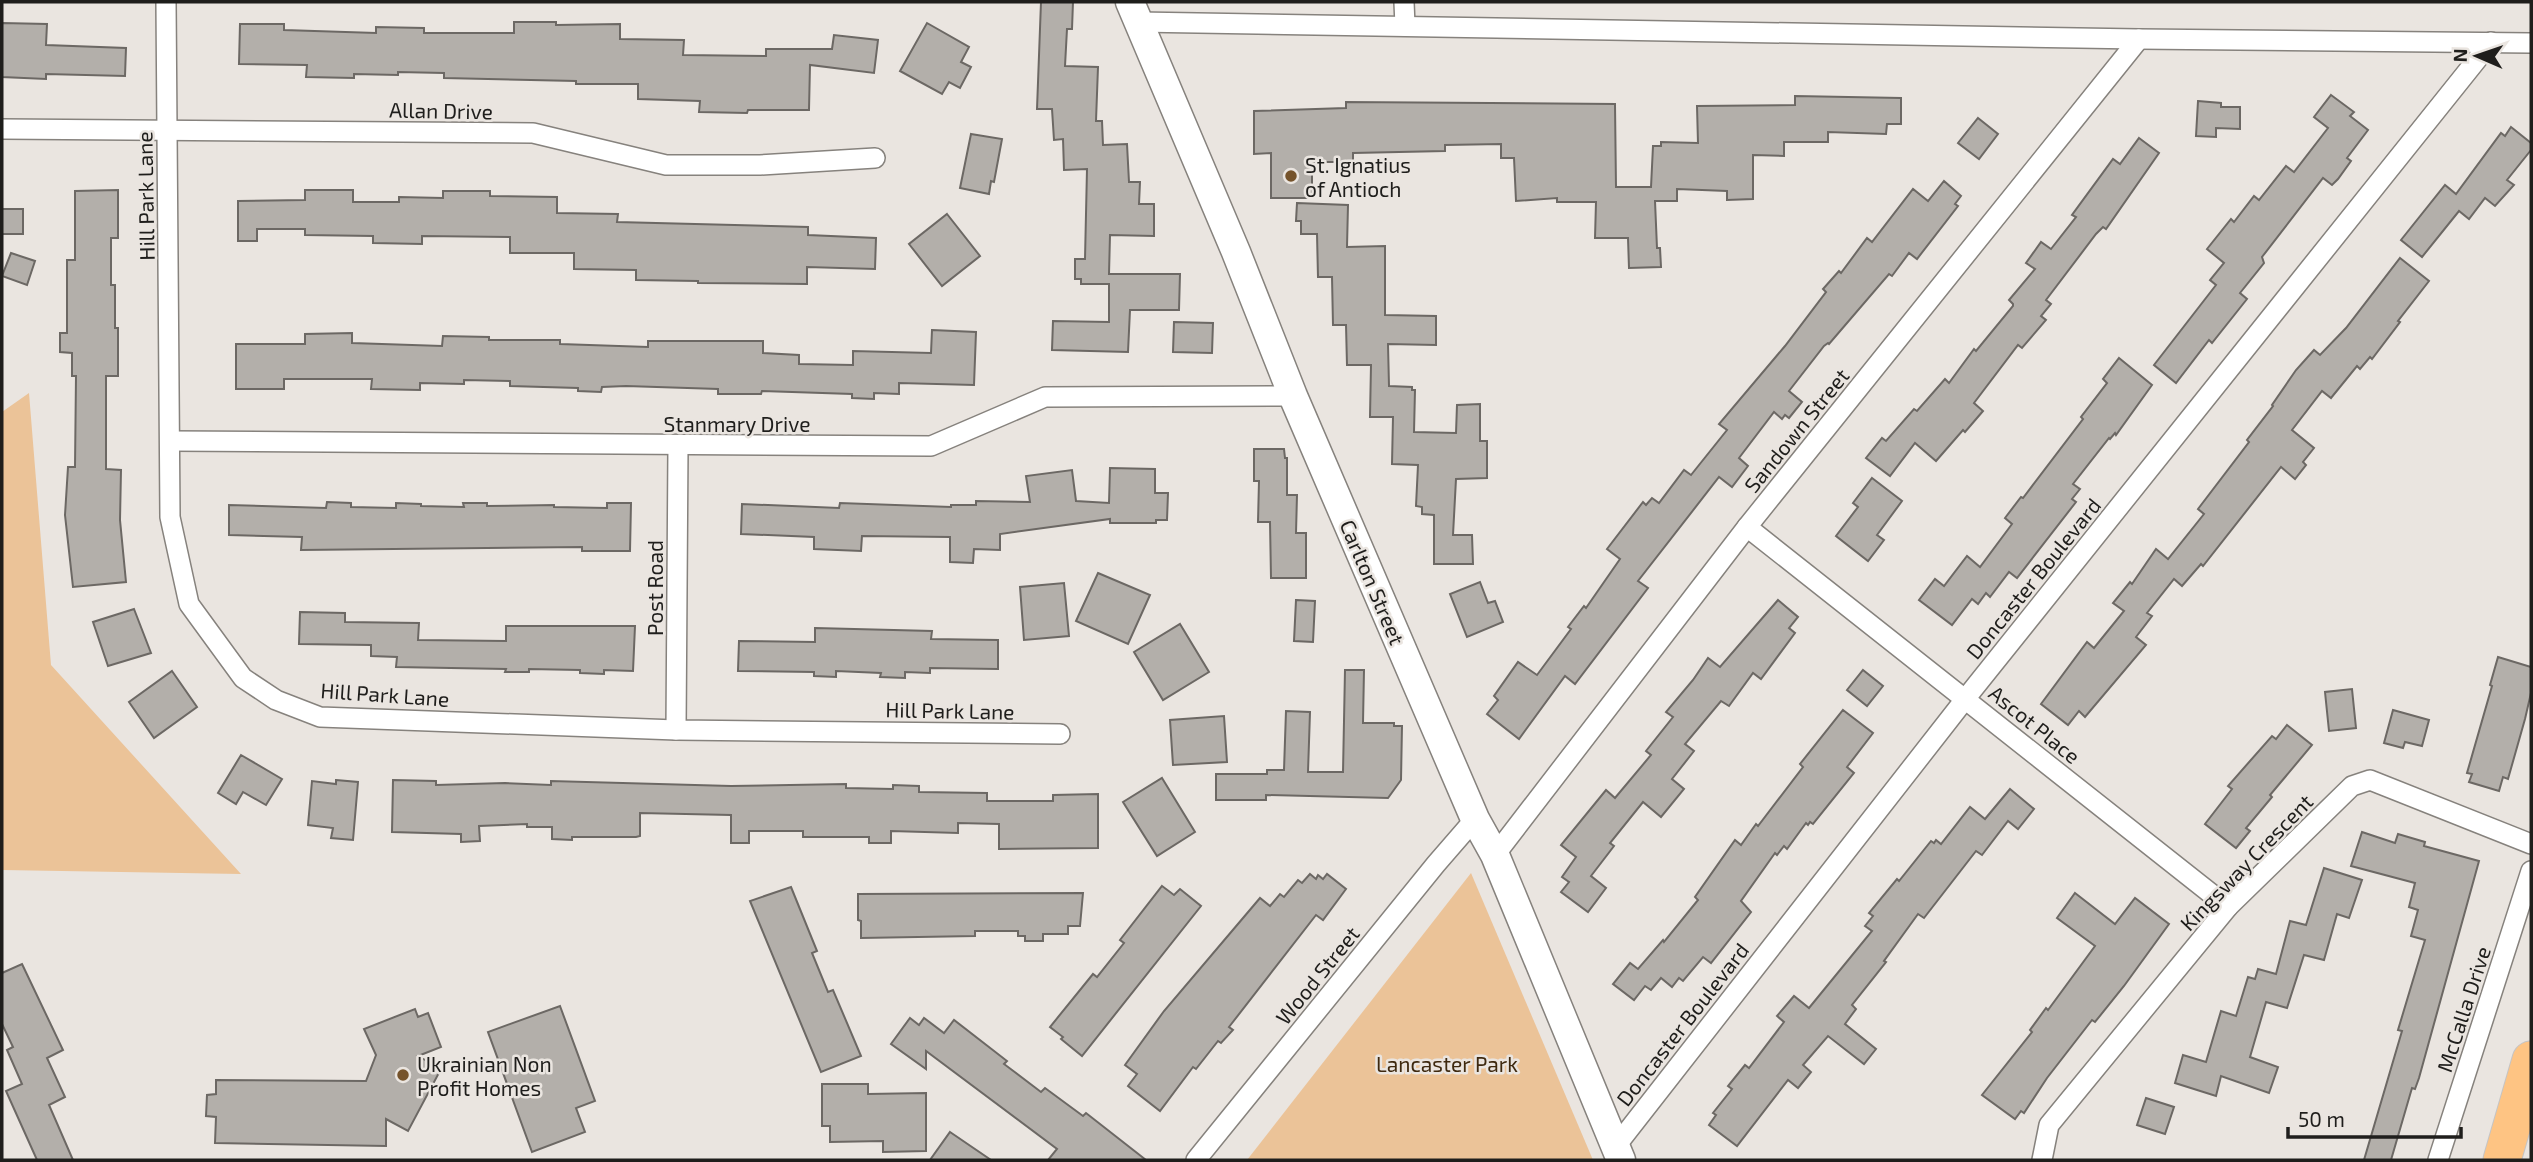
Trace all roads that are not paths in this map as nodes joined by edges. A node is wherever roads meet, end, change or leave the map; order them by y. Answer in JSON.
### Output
{"nodes":[{"id":1,"x":166,"y":2,"type":"edge"},
{"id":2,"x":1404,"y":2,"type":"edge"},
{"id":3,"x":1134,"y":12,"type":"edge"},
{"id":4,"x":1405,"y":26,"type":"junction"},
{"id":5,"x":2139,"y":39,"type":"junction"},
{"id":6,"x":2491,"y":42,"type":"junction"},
{"id":7,"x":2531,"y":43,"type":"edge"},
{"id":8,"x":2,"y":129,"type":"edge"},
{"id":9,"x":166,"y":130,"type":"junction"},
{"id":10,"x":875,"y":158,"type":"dead end"},
{"id":11,"x":1293,"y":396,"type":"junction"},
{"id":12,"x":171,"y":442,"type":"junction"},
{"id":13,"x":678,"y":446,"type":"junction"},
{"id":14,"x":1747,"y":527,"type":"junction"},
{"id":15,"x":1966,"y":698,"type":"junction"},
{"id":16,"x":676,"y":730,"type":"junction"},
{"id":17,"x":1060,"y":734,"type":"dead end"},
{"id":18,"x":1475,"y":818,"type":"junction"},
{"id":19,"x":2531,"y":844,"type":"edge"},
{"id":20,"x":1495,"y":855,"type":"junction"},
{"id":21,"x":2531,"y":871,"type":"edge"},
{"id":22,"x":2228,"y":907,"type":"junction"},
{"id":23,"x":2531,"y":1060,"type":"edge"},
{"id":24,"x":1619,"y":1153,"type":"edge"},
{"id":25,"x":1196,"y":1160,"type":"edge"},
{"id":26,"x":2042,"y":1160,"type":"edge"},
{"id":27,"x":2438,"y":1160,"type":"edge"},
{"id":28,"x":2502,"y":1160,"type":"edge"}],
"edges":[{"from":1,"to":9,"type":"street","name":"Hill Park Lane"},
{"from":2,"to":4,"type":"street"},
{"from":3,"to":4,"type":"street"},
{"from":3,"to":11,"type":"main road","name":"Carlton Street"},
{"from":4,"to":5,"type":"street"},
{"from":5,"to":6,"type":"street"},
{"from":5,"to":14,"type":"street","name":"Sandown Street"},
{"from":6,"to":7,"type":"street"},
{"from":6,"to":15,"type":"street","name":"Doncaster Boulevard"},
{"from":8,"to":9,"type":"street","name":"Allan Drive"},
{"from":9,"to":10,"type":"street","name":"Allan Drive"},
{"from":9,"to":12,"type":"street","name":"Hill Park Lane"},
{"from":11,"to":13,"type":"street","name":"Stanmary Drive"},
{"from":11,"to":18,"type":"main road","name":"Carlton Street"},
{"from":12,"to":13,"type":"street","name":"Stanmary Drive"},
{"from":12,"to":16,"type":"street","name":"Hill Park Lane"},
{"from":13,"to":16,"type":"street","name":"Post Road"},
{"from":14,"to":15,"type":"street","name":"Ascot Place"},
{"from":14,"to":20,"type":"street","name":"Sandown Street"},
{"from":15,"to":22,"type":"street","name":"Ascot Place"},
{"from":15,"to":24,"type":"street","name":"Doncaster Boulevard"},
{"from":16,"to":17,"type":"street","name":"Hill Park Lane"},
{"from":18,"to":20,"type":"main road","name":"Carlton Street"},
{"from":18,"to":25,"type":"street","name":"Wood Street"},
{"from":19,"to":22,"type":"street","name":"Kingsway Crescent"},
{"from":20,"to":24,"type":"main road","name":"Carlton Street"},
{"from":21,"to":27,"type":"street","name":"McCalla Drive"},
{"from":22,"to":26,"type":"street","name":"Kingsway Crescent"},
{"from":23,"to":28,"type":"highway"}]}
